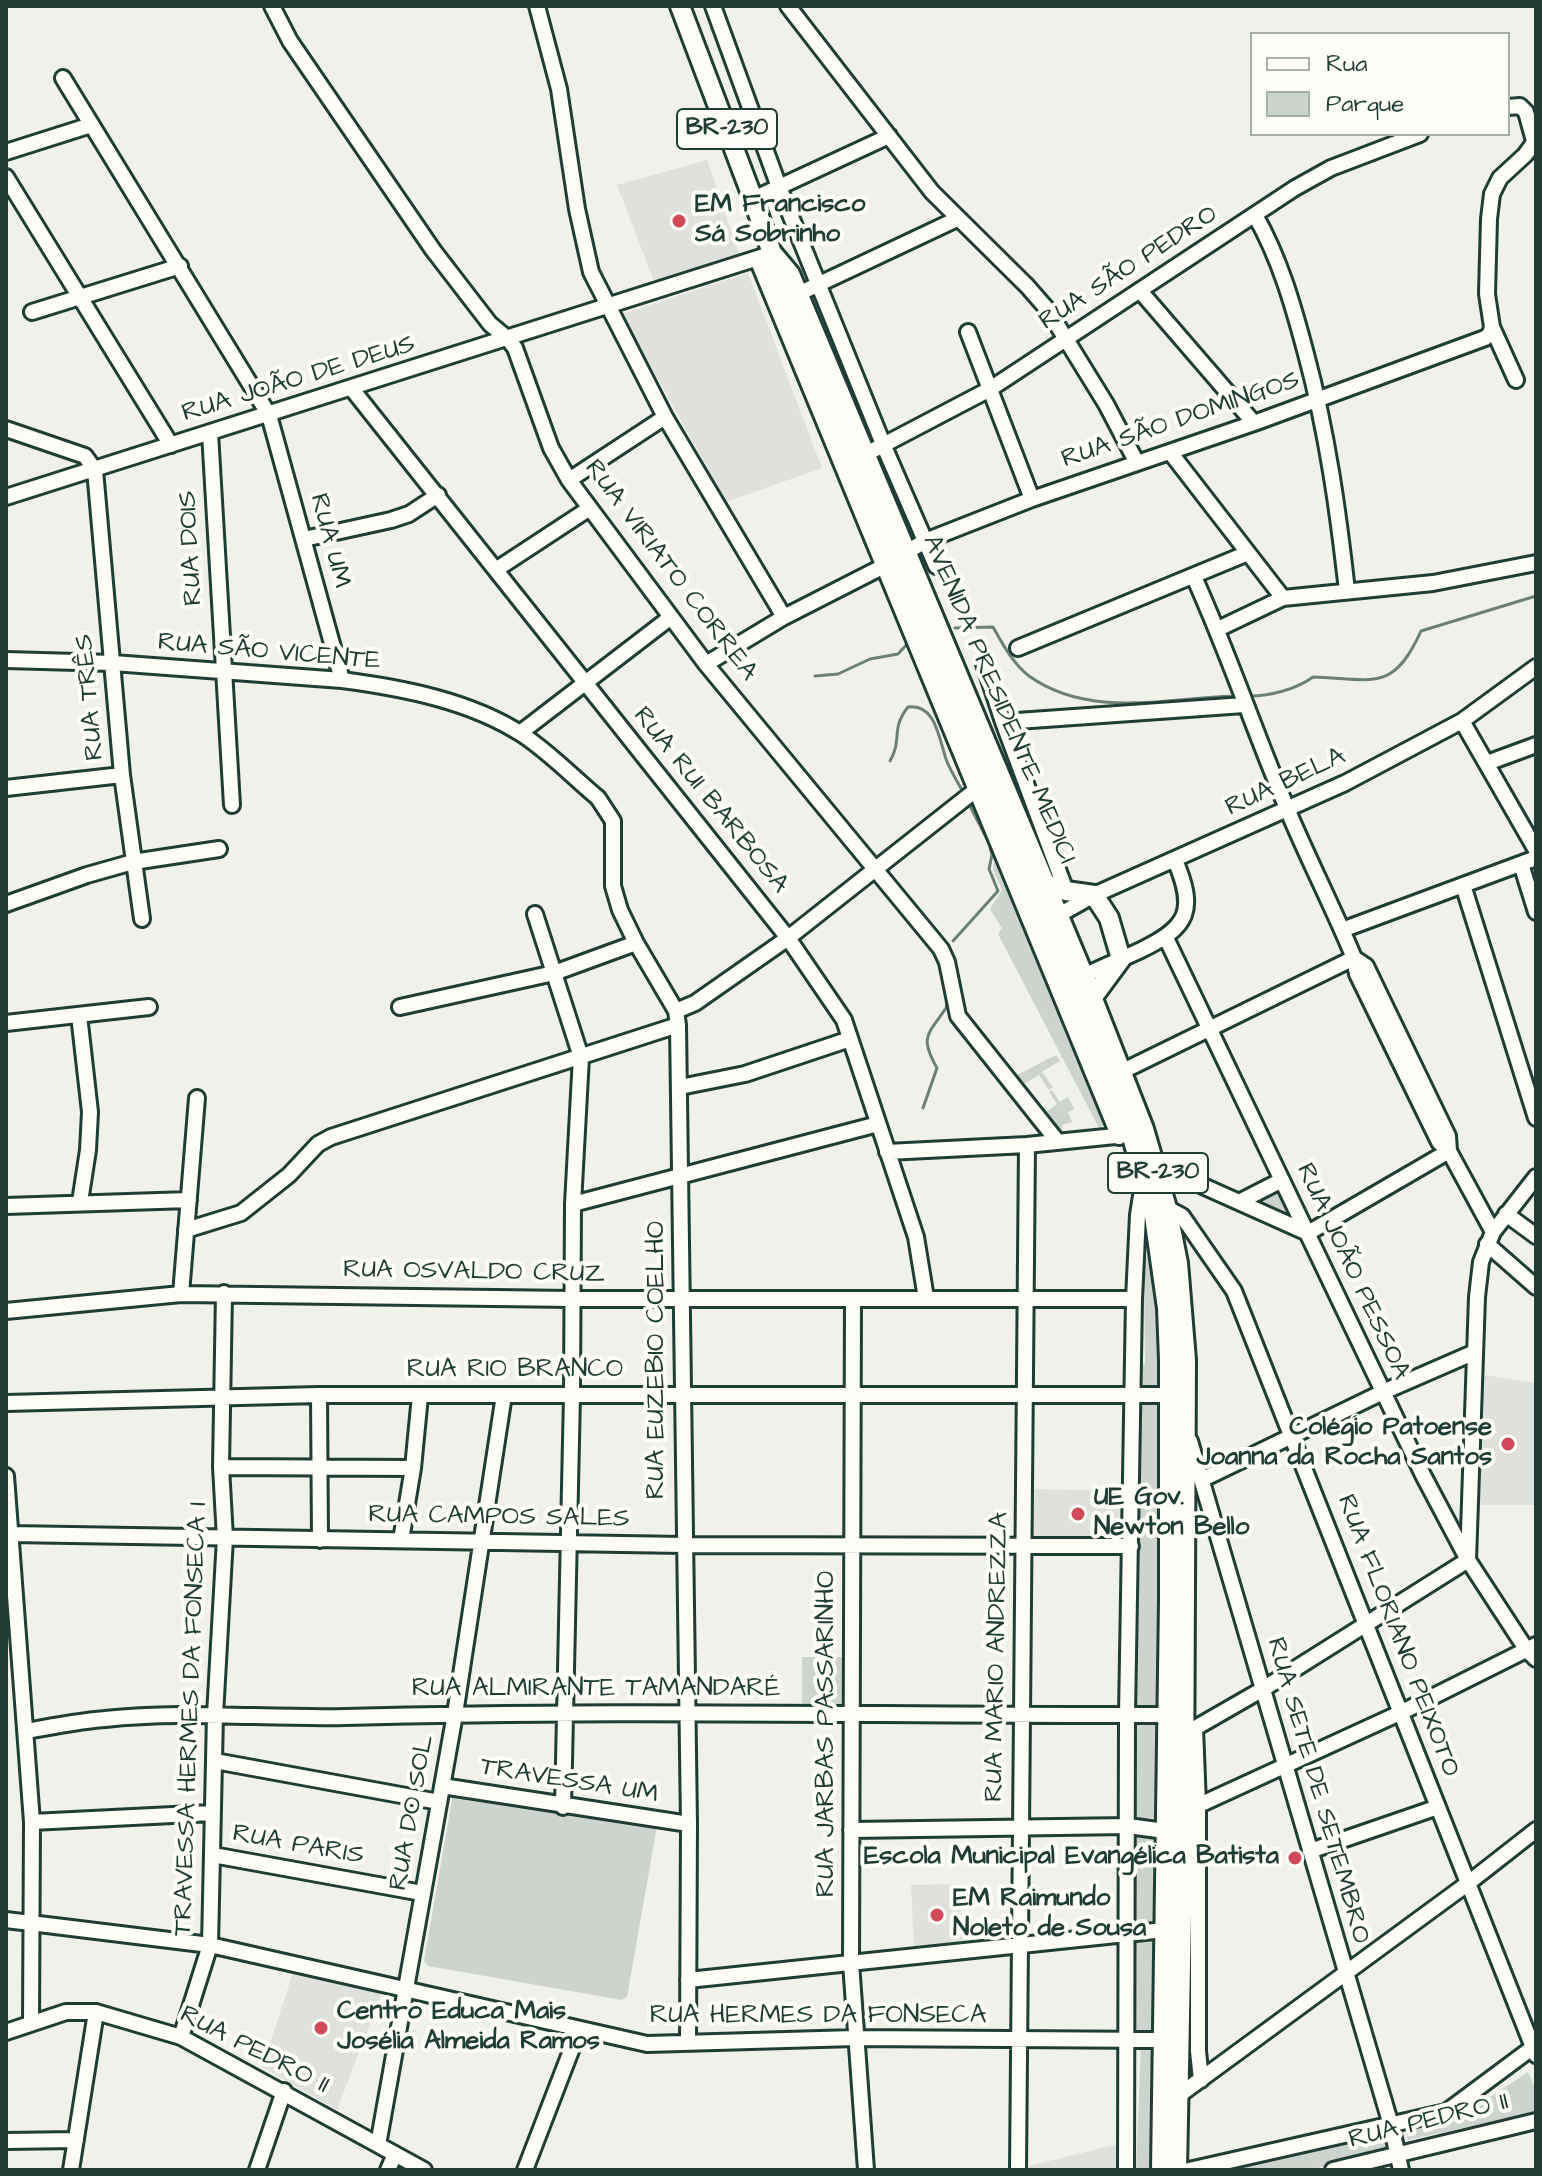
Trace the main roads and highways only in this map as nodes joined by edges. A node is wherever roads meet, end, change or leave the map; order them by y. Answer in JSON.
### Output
{"nodes":[{"id":1,"x":680,"y":6,"type":"edge"},
{"id":2,"x":764,"y":256,"type":"junction"},
{"id":3,"x":897,"y":559,"type":"junction"},
{"id":4,"x":1046,"y":884,"type":"junction"},
{"id":5,"x":1053,"y":919,"type":"junction"},
{"id":6,"x":1077,"y":979,"type":"junction"},
{"id":7,"x":1093,"y":997,"type":"junction"},
{"id":8,"x":1132,"y":1133,"type":"junction"},
{"id":9,"x":1177,"y":1360,"type":"junction"},
{"id":10,"x":1174,"y":1860,"type":"junction"},
{"id":11,"x":1161,"y":2170,"type":"edge"},
{"id":12,"x":1177,"y":2170,"type":"edge"}],
"edges":[{"from":1,"to":2,"type":"main road","number":"BR-230"},
{"from":2,"to":3,"type":"main road","name":"AVENIDA PRESIDENTE MEDICI","number":"BR-230"},
{"from":2,"to":3,"type":"main road","name":"AVENIDA PRESIDENTE MEDICI","number":"BR-230"},
{"from":3,"to":4,"type":"main road","name":"AVENIDA PRESIDENTE MEDICI","number":"BR-230"},
{"from":3,"to":5,"type":"main road","name":"AVENIDA PRESIDENTE MEDICI","number":"BR-230"},
{"from":4,"to":5,"type":"main road","name":"AVENIDA PRESIDENTE MEDICI","number":"BR-230"},
{"from":4,"to":7,"type":"main road"},
{"from":5,"to":6,"type":"main road","name":"AVENIDA PRESIDENTE MEDICI","number":"BR-230"},
{"from":6,"to":7,"type":"main road","name":"AVENIDA PRESIDENTE MEDICI","number":"BR-230"},
{"from":6,"to":8,"type":"main road","name":"AVENIDA PRESIDENTE MEDICI","number":"BR-230"},
{"from":7,"to":8,"type":"main road","name":"AVENIDA PRESIDENTE MEDICI","number":"BR-230"},
{"from":8,"to":9,"type":"main road","name":"AVENIDA PRESIDENTE MEDICI","number":"BR-230"},
{"from":9,"to":10,"type":"main road","name":"AVENIDA PRESIDENTE MEDICI","number":"BR-230"},
{"from":9,"to":10,"type":"main road","name":"AVENIDA PRESIDENTE MEDICI","number":"BR-230"},
{"from":10,"to":11,"type":"main road","name":"AVENIDA PRESIDENTE MEDICI","number":"BR-230"},
{"from":10,"to":12,"type":"main road","name":"AVENIDA PRESIDENTE MEDICI","number":"BR-230"}]}
